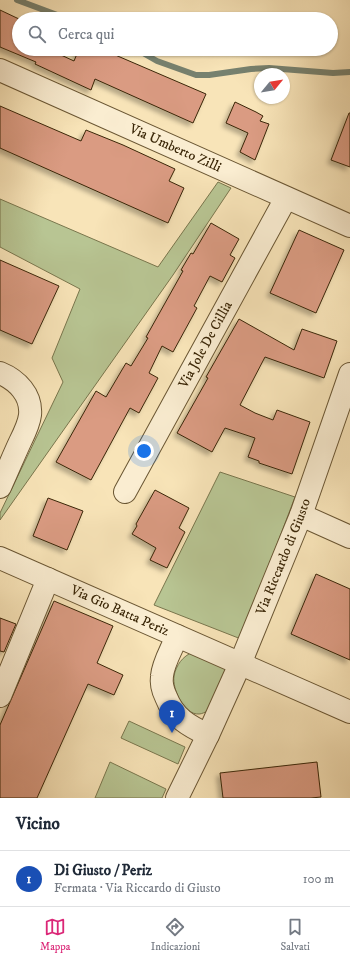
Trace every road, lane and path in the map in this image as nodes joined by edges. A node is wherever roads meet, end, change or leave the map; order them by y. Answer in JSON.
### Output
{"nodes":[{"id":1,"x":0,"y":70,"type":"edge"},
{"id":2,"x":286,"y":198,"type":"junction"},
{"id":3,"x":350,"y":226,"type":"edge"},
{"id":4,"x":0,"y":373,"type":"edge"},
{"id":5,"x":350,"y":374,"type":"edge"},
{"id":6,"x":0,"y":487,"type":"edge"},
{"id":7,"x":125,"y":492,"type":"dead end"},
{"id":8,"x":301,"y":515,"type":"junction"},
{"id":9,"x":350,"y":537,"type":"edge"},
{"id":10,"x":0,"y":558,"type":"edge"},
{"id":11,"x":48,"y":579,"type":"junction"},
{"id":12,"x":177,"y":636,"type":"junction"},
{"id":13,"x":240,"y":664,"type":"junction"},
{"id":14,"x":1,"y":689,"type":"edge"},
{"id":15,"x":350,"y":712,"type":"edge"},
{"id":16,"x":208,"y":735,"type":"junction"},
{"id":17,"x":177,"y":798,"type":"edge"}],
"edges":[{"from":1,"to":2,"type":"street","name":"Via Umberto Zilli"},
{"from":2,"to":3,"type":"street","name":"Via Umberto Zilli"},
{"from":2,"to":7,"type":"street","name":"Via Jole De Cillia"},
{"from":4,"to":6,"type":"street"},
{"from":5,"to":8,"type":"street","name":"Via Riccardo di Giusto"},
{"from":8,"to":9,"type":"street"},
{"from":8,"to":13,"type":"street","name":"Via Riccardo di Giusto"},
{"from":10,"to":11,"type":"street","name":"Via Gio Batta Periz"},
{"from":11,"to":12,"type":"street","name":"Via Gio Batta Periz"},
{"from":11,"to":14,"type":"street"},
{"from":12,"to":13,"type":"street","name":"Via Gio Batta Periz"},
{"from":12,"to":16,"type":"street"},
{"from":13,"to":15,"type":"street","name":"Via Gio Batta Periz"},
{"from":13,"to":16,"type":"street","name":"Via Riccardo di Giusto"},
{"from":16,"to":17,"type":"street","name":"Via Riccardo di Giusto"}]}
